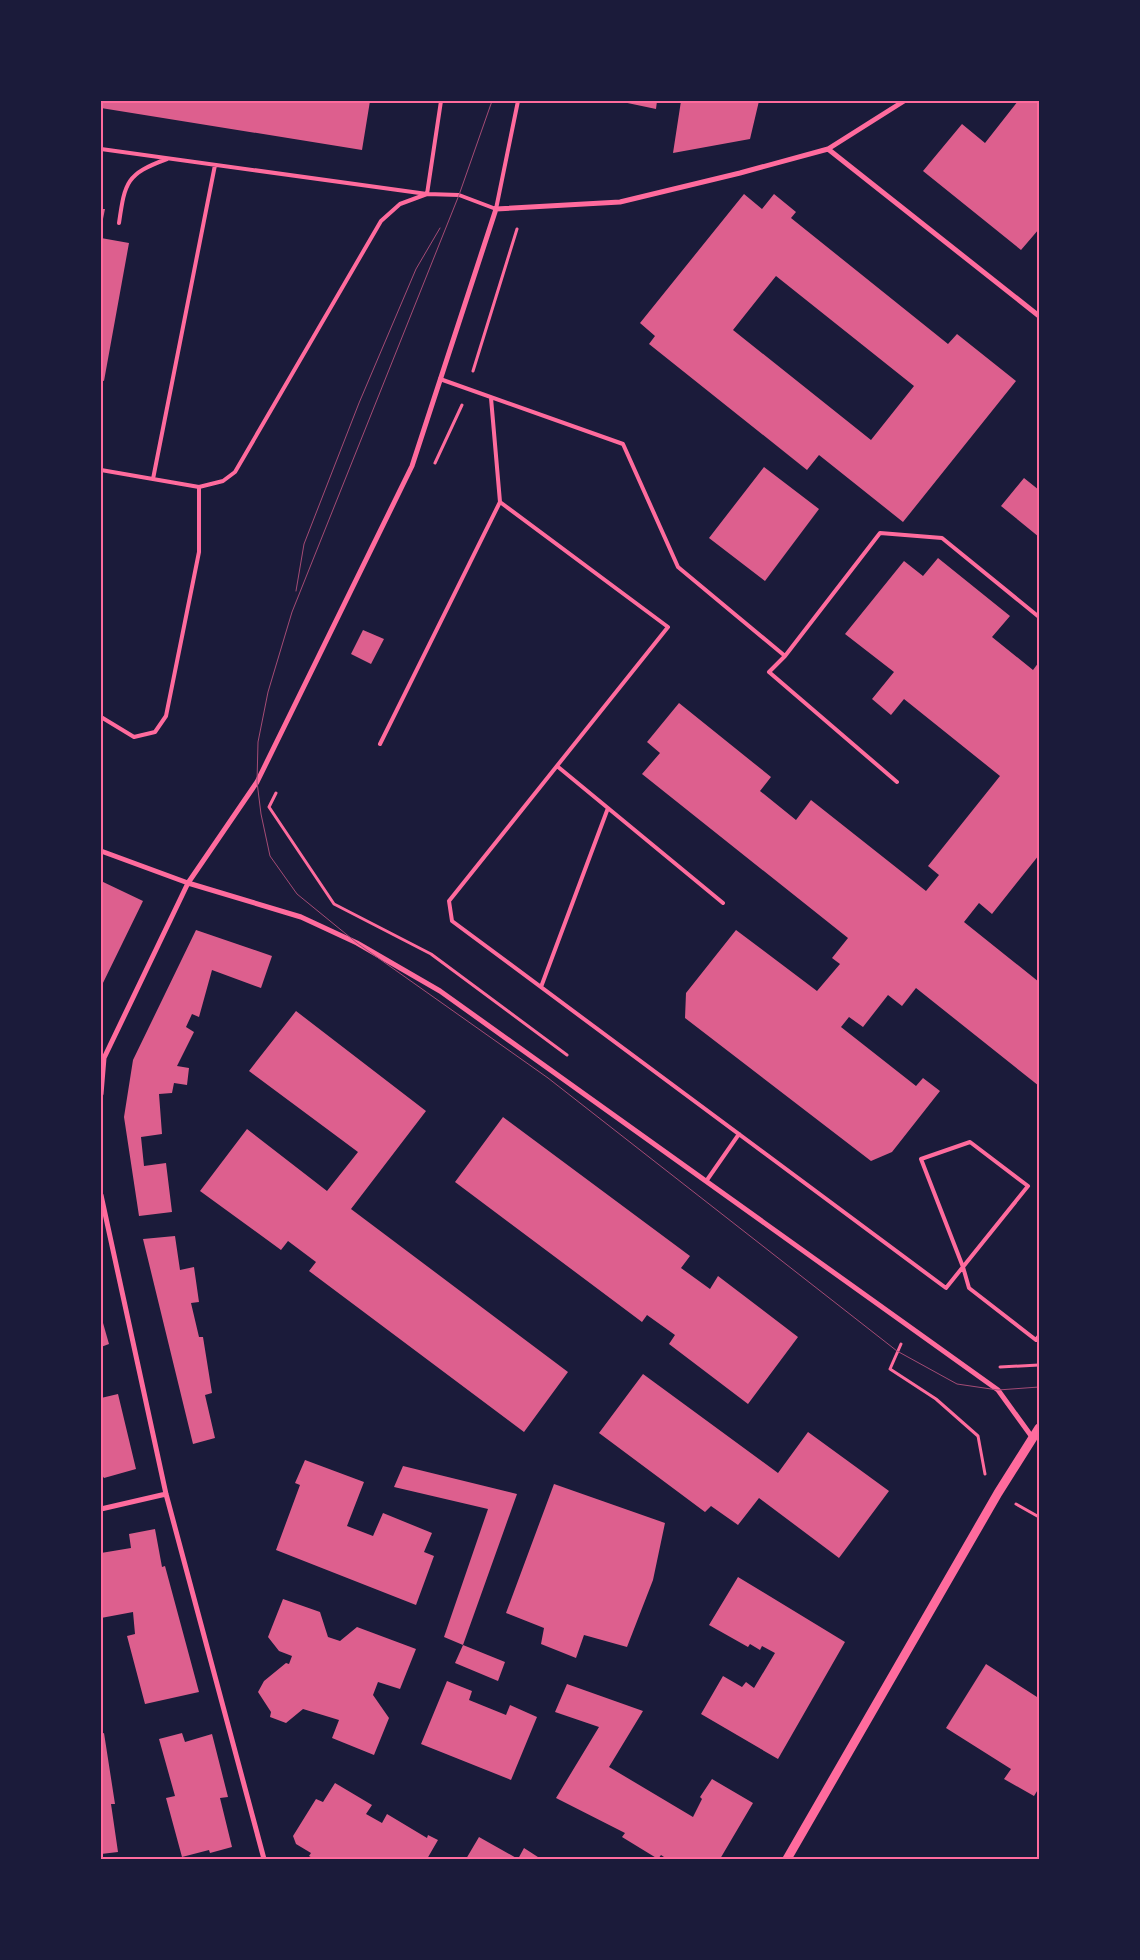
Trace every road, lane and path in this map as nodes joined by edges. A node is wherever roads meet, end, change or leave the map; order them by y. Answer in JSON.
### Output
{"nodes":[{"id":1,"x":441,"y":101,"type":"edge"},
{"id":2,"x":518,"y":101,"type":"edge"},
{"id":3,"x":904,"y":101,"type":"edge"},
{"id":4,"x":101,"y":149,"type":"edge"},
{"id":5,"x":828,"y":149,"type":"junction"},
{"id":6,"x":169,"y":158,"type":"junction"},
{"id":7,"x":215,"y":165,"type":"junction"},
{"id":8,"x":427,"y":194,"type":"junction"},
{"id":9,"x":496,"y":209,"type":"junction"},
{"id":10,"x":119,"y":223,"type":"dead end"},
{"id":11,"x":517,"y":229,"type":"dead end"},
{"id":12,"x":1039,"y":316,"type":"edge"},
{"id":13,"x":440,"y":379,"type":"junction"},
{"id":14,"x":467,"y":388,"type":"junction"},
{"id":15,"x":491,"y":398,"type":"junction"},
{"id":16,"x":433,"y":468,"type":"dead end"},
{"id":17,"x":101,"y":470,"type":"edge"},
{"id":18,"x":153,"y":478,"type":"junction"},
{"id":19,"x":198,"y":487,"type":"junction"},
{"id":20,"x":500,"y":502,"type":"junction"},
{"id":21,"x":1039,"y":617,"type":"edge"},
{"id":22,"x":784,"y":656,"type":"junction"},
{"id":23,"x":101,"y":717,"type":"edge"},
{"id":24,"x":380,"y":744,"type":"dead end"},
{"id":25,"x":557,"y":766,"type":"junction"},
{"id":26,"x":897,"y":782,"type":"dead end"},
{"id":27,"x":277,"y":790,"type":"dead end"},
{"id":28,"x":608,"y":808,"type":"junction"},
{"id":29,"x":101,"y":851,"type":"edge"},
{"id":30,"x":188,"y":883,"type":"junction"},
{"id":31,"x":723,"y":903,"type":"dead end"},
{"id":32,"x":541,"y":987,"type":"junction"},
{"id":33,"x":575,"y":1061,"type":"dead end"},
{"id":34,"x":101,"y":1094,"type":"edge"},
{"id":35,"x":739,"y":1134,"type":"junction"},
{"id":36,"x":707,"y":1180,"type":"junction"},
{"id":37,"x":101,"y":1195,"type":"edge"},
{"id":38,"x":963,"y":1267,"type":"junction"},
{"id":39,"x":1039,"y":1336,"type":"edge"},
{"id":40,"x":993,"y":1363,"type":"dead end"},
{"id":41,"x":1039,"y":1365,"type":"edge"},
{"id":42,"x":890,"y":1369,"type":"dead end"},
{"id":43,"x":1039,"y":1428,"type":"edge"},
{"id":44,"x":1035,"y":1440,"type":"edge"},
{"id":45,"x":986,"y":1478,"type":"dead end"},
{"id":46,"x":166,"y":1494,"type":"junction"},
{"id":47,"x":101,"y":1509,"type":"edge"},
{"id":48,"x":264,"y":1859,"type":"edge"},
{"id":49,"x":787,"y":1859,"type":"edge"}],
"edges":[{"from":1,"to":8,"type":"lane"},
{"from":2,"to":9,"type":"lane"},
{"from":3,"to":5,"type":"street"},
{"from":4,"to":6,"type":"lane"},
{"from":5,"to":9,"type":"street"},
{"from":5,"to":12,"type":"street"},
{"from":6,"to":7,"type":"lane"},
{"from":6,"to":10,"type":"lane"},
{"from":7,"to":8,"type":"lane"},
{"from":7,"to":18,"type":"lane"},
{"from":8,"to":9,"type":"lane"},
{"from":8,"to":19,"type":"lane"},
{"from":9,"to":13,"type":"street"},
{"from":11,"to":14,"type":"path"},
{"from":13,"to":14,"type":"lane"},
{"from":13,"to":30,"type":"street"},
{"from":14,"to":15,"type":"lane"},
{"from":14,"to":16,"type":"path"},
{"from":15,"to":20,"type":"lane"},
{"from":15,"to":22,"type":"lane"},
{"from":17,"to":18,"type":"lane"},
{"from":18,"to":19,"type":"lane"},
{"from":19,"to":23,"type":"lane"},
{"from":20,"to":24,"type":"lane"},
{"from":20,"to":25,"type":"lane"},
{"from":21,"to":22,"type":"lane"},
{"from":22,"to":26,"type":"lane"},
{"from":25,"to":28,"type":"lane"},
{"from":25,"to":32,"type":"lane"},
{"from":27,"to":33,"type":"path"},
{"from":28,"to":31,"type":"lane"},
{"from":28,"to":32,"type":"lane"},
{"from":29,"to":30,"type":"street"},
{"from":30,"to":34,"type":"street"},
{"from":30,"to":36,"type":"street"},
{"from":32,"to":35,"type":"lane"},
{"from":35,"to":36,"type":"lane"},
{"from":35,"to":38,"type":"lane"},
{"from":36,"to":44,"type":"street"},
{"from":37,"to":46,"type":"street"},
{"from":38,"to":38,"type":"lane"},
{"from":38,"to":39,"type":"lane"},
{"from":40,"to":41,"type":"path"},
{"from":42,"to":45,"type":"path"},
{"from":43,"to":44,"type":"street"},
{"from":44,"to":49,"type":"street"},
{"from":46,"to":47,"type":"street"},
{"from":46,"to":48,"type":"street"}]}
